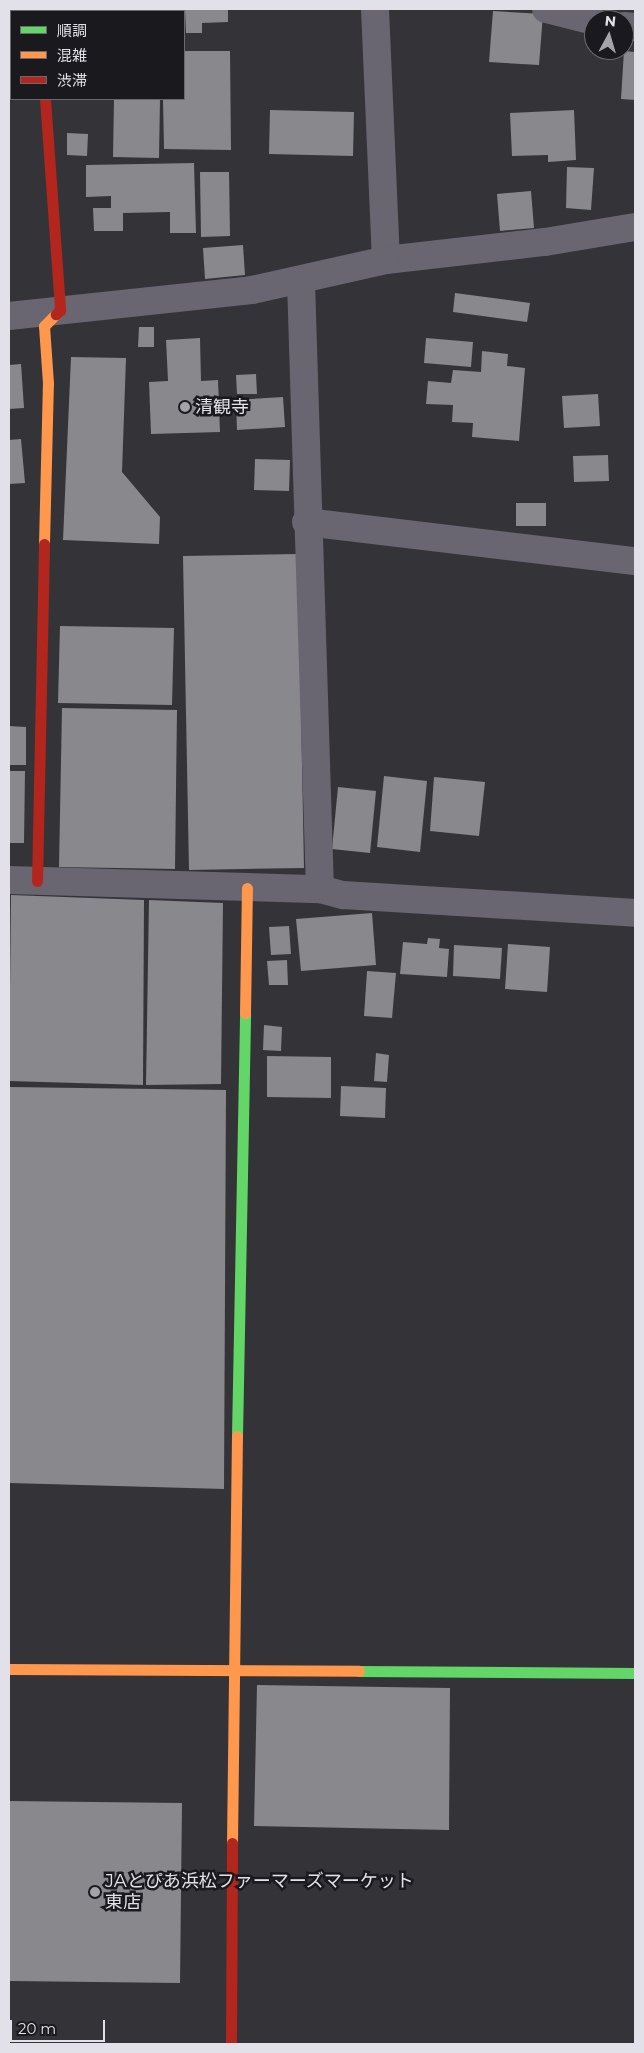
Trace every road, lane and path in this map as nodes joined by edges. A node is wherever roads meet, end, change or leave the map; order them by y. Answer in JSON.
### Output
{"nodes":[{"id":1,"x":375,"y":9,"type":"edge"},
{"id":2,"x":546,"y":9,"type":"edge"},
{"id":3,"x":584,"y":18,"type":"edge"},
{"id":4,"x":45,"y":100,"type":"edge"},
{"id":5,"x":635,"y":227,"type":"edge"},
{"id":6,"x":386,"y":260,"type":"junction"},
{"id":7,"x":301,"y":282,"type":"junction"},
{"id":8,"x":60,"y":310,"type":"junction"},
{"id":9,"x":9,"y":316,"type":"edge"},
{"id":10,"x":306,"y":522,"type":"junction"},
{"id":11,"x":635,"y":561,"type":"edge"},
{"id":12,"x":9,"y":880,"type":"edge"},
{"id":13,"x":37,"y":881,"type":"junction"},
{"id":14,"x":247,"y":888,"type":"junction"},
{"id":15,"x":320,"y":890,"type":"junction"},
{"id":16,"x":635,"y":913,"type":"edge"},
{"id":17,"x":9,"y":1669,"type":"edge"},
{"id":18,"x":232,"y":1671,"type":"junction"},
{"id":19,"x":635,"y":1673,"type":"edge"},
{"id":20,"x":231,"y":2044,"type":"edge"}],
"edges":[{"from":1,"to":6,"type":"street"},
{"from":2,"to":3,"type":"street"},
{"from":4,"to":8,"type":"street"},
{"from":5,"to":6,"type":"street"},
{"from":6,"to":7,"type":"street"},
{"from":7,"to":8,"type":"street"},
{"from":7,"to":10,"type":"street"},
{"from":8,"to":9,"type":"street"},
{"from":8,"to":13,"type":"street"},
{"from":10,"to":11,"type":"street"},
{"from":10,"to":15,"type":"street"},
{"from":12,"to":13,"type":"street"},
{"from":13,"to":14,"type":"street"},
{"from":14,"to":15,"type":"street"},
{"from":14,"to":18,"type":"street"},
{"from":15,"to":16,"type":"street"},
{"from":17,"to":18,"type":"street"},
{"from":18,"to":19,"type":"street"},
{"from":18,"to":20,"type":"street"}]}
